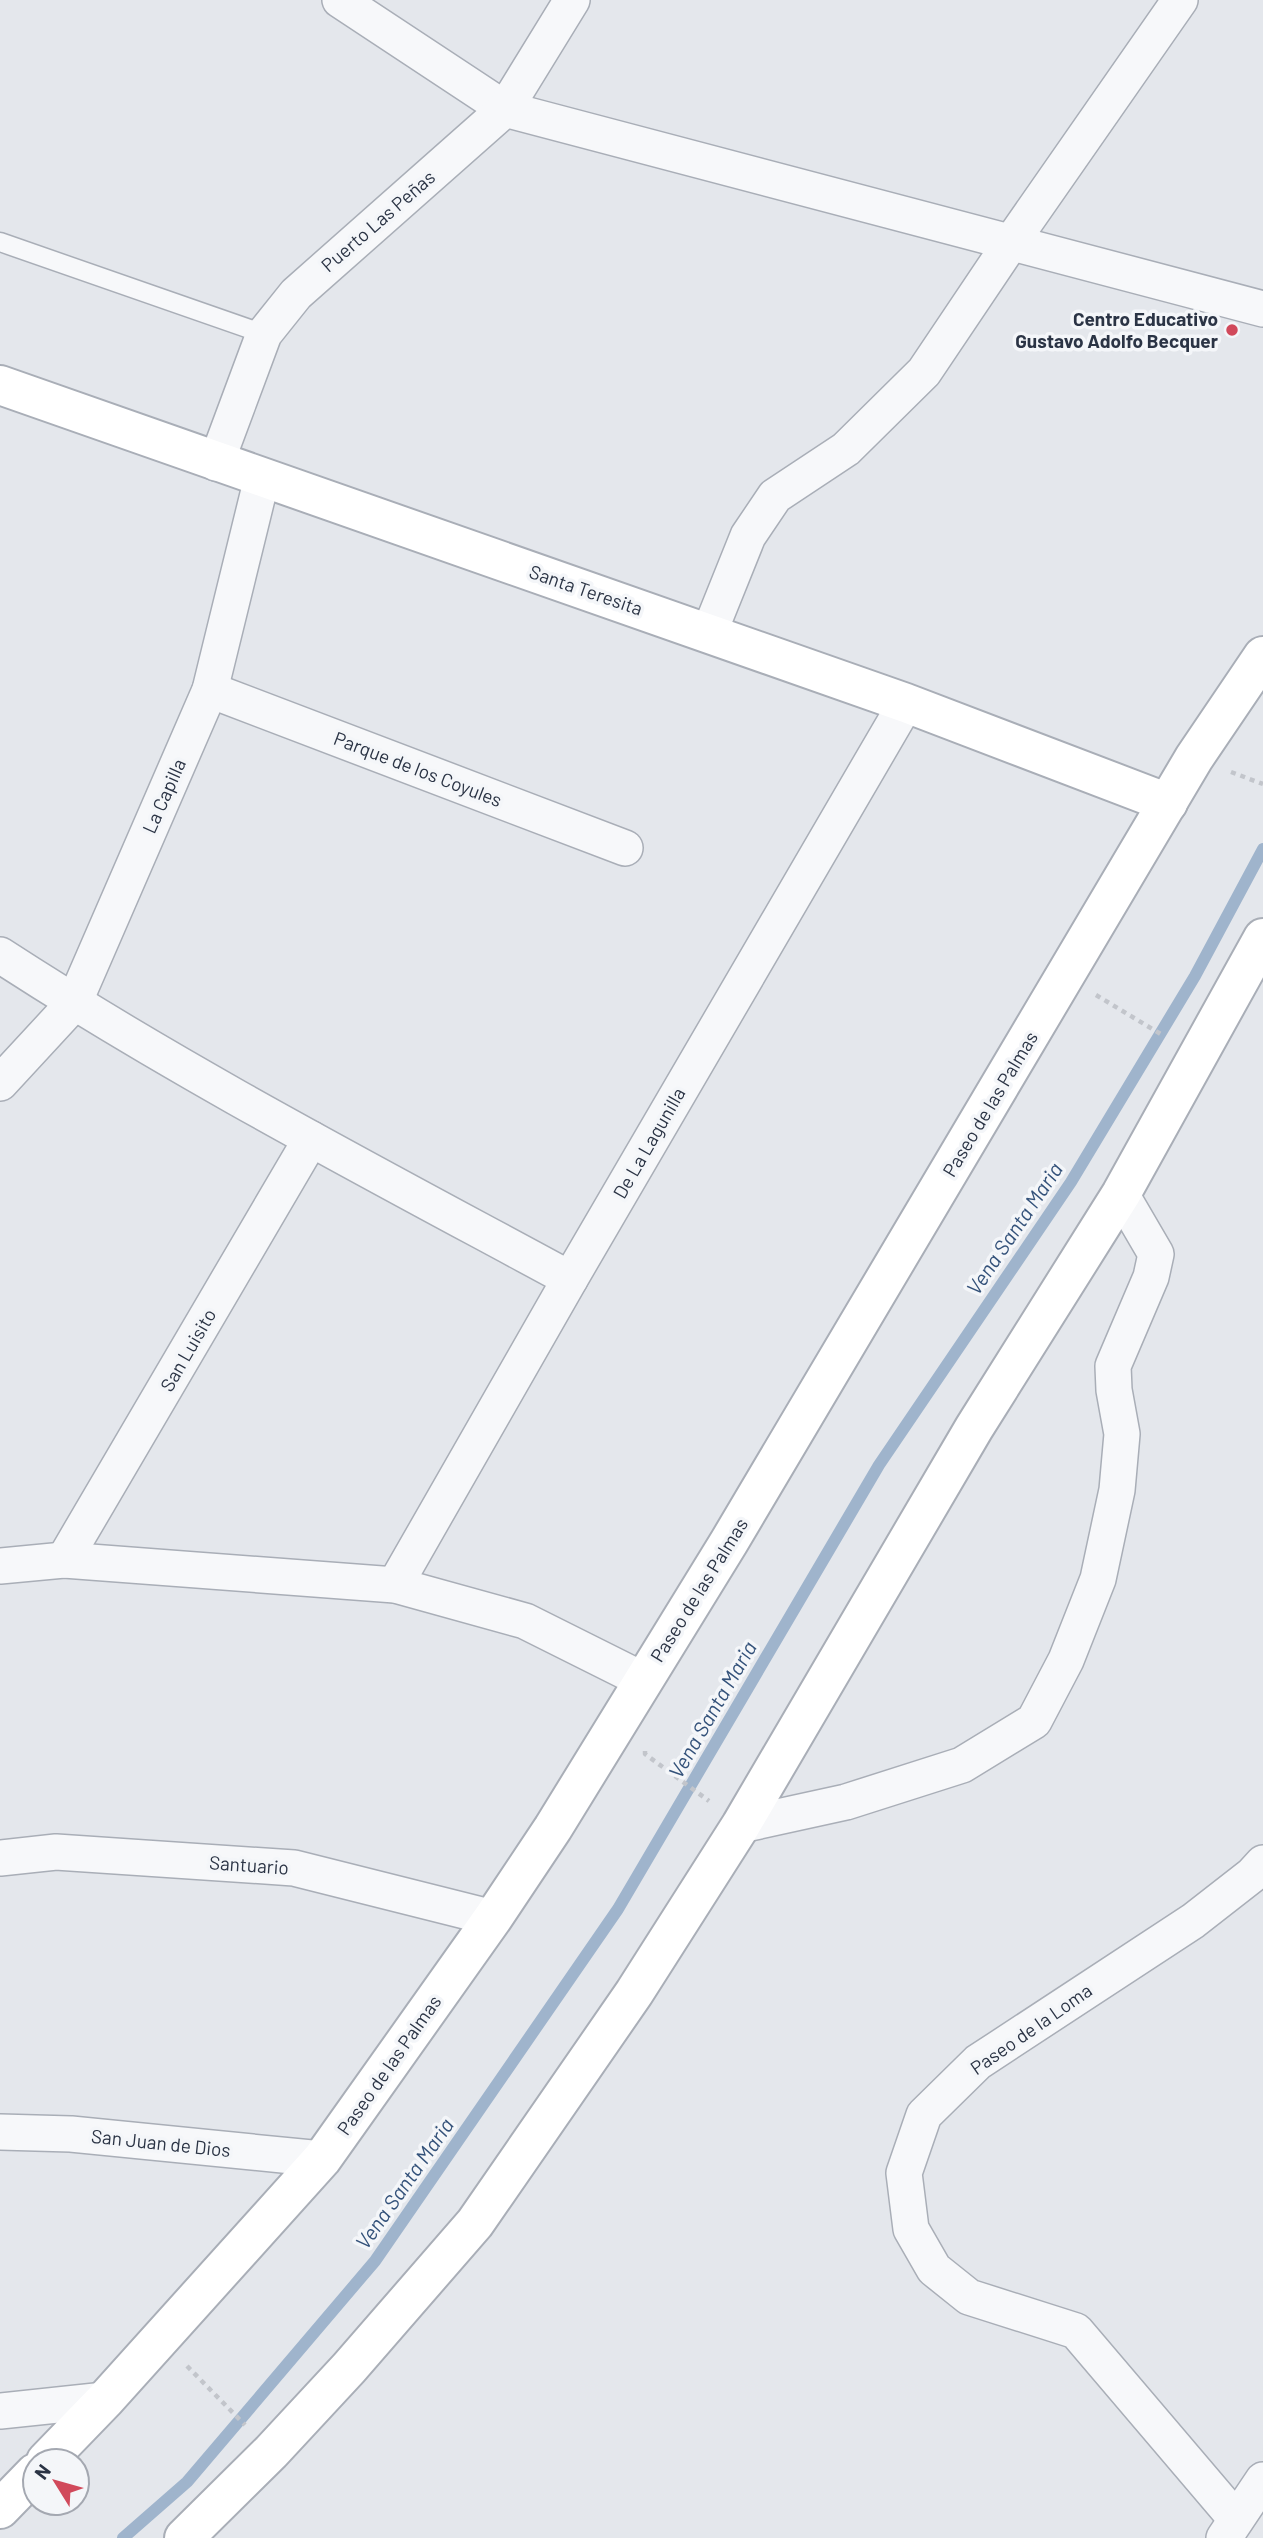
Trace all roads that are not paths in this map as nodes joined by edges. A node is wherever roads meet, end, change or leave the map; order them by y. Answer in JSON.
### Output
{"nodes":[{"id":1,"x":340,"y":0,"type":"edge"},
{"id":2,"x":572,"y":0,"type":"edge"},
{"id":3,"x":1180,"y":0,"type":"edge"},
{"id":4,"x":505,"y":109,"type":"junction"},
{"id":5,"x":0,"y":242,"type":"edge"},
{"id":6,"x":1010,"y":244,"type":"junction"},
{"id":7,"x":1263,"y":309,"type":"edge"},
{"id":8,"x":264,"y":334,"type":"junction"},
{"id":9,"x":0,"y":385,"type":"edge"},
{"id":10,"x":216,"y":463,"type":"junction"},
{"id":11,"x":262,"y":478,"type":"junction"},
{"id":12,"x":709,"y":633,"type":"junction"},
{"id":13,"x":1263,"y":656,"type":"edge"},
{"id":14,"x":210,"y":690,"type":"junction"},
{"id":15,"x":906,"y":703,"type":"junction"},
{"id":16,"x":1168,"y":803,"type":"junction"},
{"id":17,"x":625,"y":848,"type":"dead end"},
{"id":18,"x":1263,"y":939,"type":"edge"},
{"id":19,"x":0,"y":955,"type":"edge"},
{"id":20,"x":74,"y":1003,"type":"junction"},
{"id":21,"x":0,"y":1083,"type":"edge"},
{"id":22,"x":311,"y":1139,"type":"junction"},
{"id":23,"x":1121,"y":1194,"type":"junction"},
{"id":24,"x":569,"y":1279,"type":"junction"},
{"id":25,"x":64,"y":1560,"type":"junction"},
{"id":26,"x":0,"y":1566,"type":"edge"},
{"id":27,"x":395,"y":1585,"type":"junction"},
{"id":28,"x":643,"y":1680,"type":"junction"},
{"id":29,"x":728,"y":1816,"type":"junction"},
{"id":30,"x":0,"y":1858,"type":"edge"},
{"id":31,"x":1263,"y":1863,"type":"edge"},
{"id":32,"x":493,"y":1918,"type":"junction"},
{"id":33,"x":0,"y":2132,"type":"edge"},
{"id":34,"x":322,"y":2159,"type":"junction"},
{"id":35,"x":105,"y":2400,"type":"junction"},
{"id":36,"x":0,"y":2411,"type":"edge"},
{"id":37,"x":60,"y":2447,"type":"edge"},
{"id":38,"x":1263,"y":2480,"type":"edge"},
{"id":39,"x":21,"y":2487,"type":"edge"},
{"id":40,"x":0,"y":2509,"type":"edge"},
{"id":41,"x":1230,"y":2529,"type":"edge"},
{"id":42,"x":184,"y":2538,"type":"edge"}],
"edges":[{"from":1,"to":4,"type":"street"},
{"from":2,"to":4,"type":"street","name":"Puerto Las Peñas"},
{"from":3,"to":6,"type":"street"},
{"from":4,"to":6,"type":"street"},
{"from":4,"to":8,"type":"street","name":"Puerto Las Peñas"},
{"from":5,"to":8,"type":"lane"},
{"from":6,"to":7,"type":"street"},
{"from":6,"to":12,"type":"street"},
{"from":8,"to":10,"type":"street","name":"Puerto Las Peñas"},
{"from":9,"to":10,"type":"street","name":"Santa Teresita"},
{"from":10,"to":11,"type":"street","name":"Santa Teresita"},
{"from":11,"to":12,"type":"street","name":"Santa Teresita"},
{"from":11,"to":14,"type":"street","name":"La Capilla"},
{"from":12,"to":15,"type":"street","name":"Santa Teresita"},
{"from":13,"to":16,"type":"street","name":"Paseo de las Palmas"},
{"from":14,"to":17,"type":"street","name":"Parque de los Coyules"},
{"from":14,"to":20,"type":"street","name":"La Capilla"},
{"from":15,"to":16,"type":"street","name":"Santa Teresita"},
{"from":15,"to":24,"type":"street","name":"De La Lagunilla"},
{"from":16,"to":28,"type":"street","name":"Paseo de las Palmas"},
{"from":18,"to":23,"type":"street"},
{"from":19,"to":20,"type":"street"},
{"from":20,"to":21,"type":"street","name":"La Capilla"},
{"from":20,"to":22,"type":"street"},
{"from":22,"to":24,"type":"street"},
{"from":22,"to":25,"type":"street","name":"San Luisito"},
{"from":23,"to":29,"type":"street"},
{"from":23,"to":29,"type":"street"},
{"from":24,"to":27,"type":"street","name":"De La Lagunilla"},
{"from":25,"to":26,"type":"street"},
{"from":25,"to":27,"type":"street"},
{"from":27,"to":28,"type":"street"},
{"from":28,"to":32,"type":"street","name":"Paseo de las Palmas"},
{"from":29,"to":42,"type":"street"},
{"from":30,"to":32,"type":"street","name":"Santuario"},
{"from":31,"to":41,"type":"street","name":"Paseo de la Loma"},
{"from":32,"to":34,"type":"street","name":"Paseo de las Palmas"},
{"from":33,"to":34,"type":"street","name":"San Juan de Dios"},
{"from":34,"to":35,"type":"street","name":"Paseo de las Palmas"},
{"from":35,"to":36,"type":"street"},
{"from":35,"to":37,"type":"street","name":"Paseo de las Palmas"},
{"from":38,"to":41,"type":"street"},
{"from":39,"to":40,"type":"street"}]}
